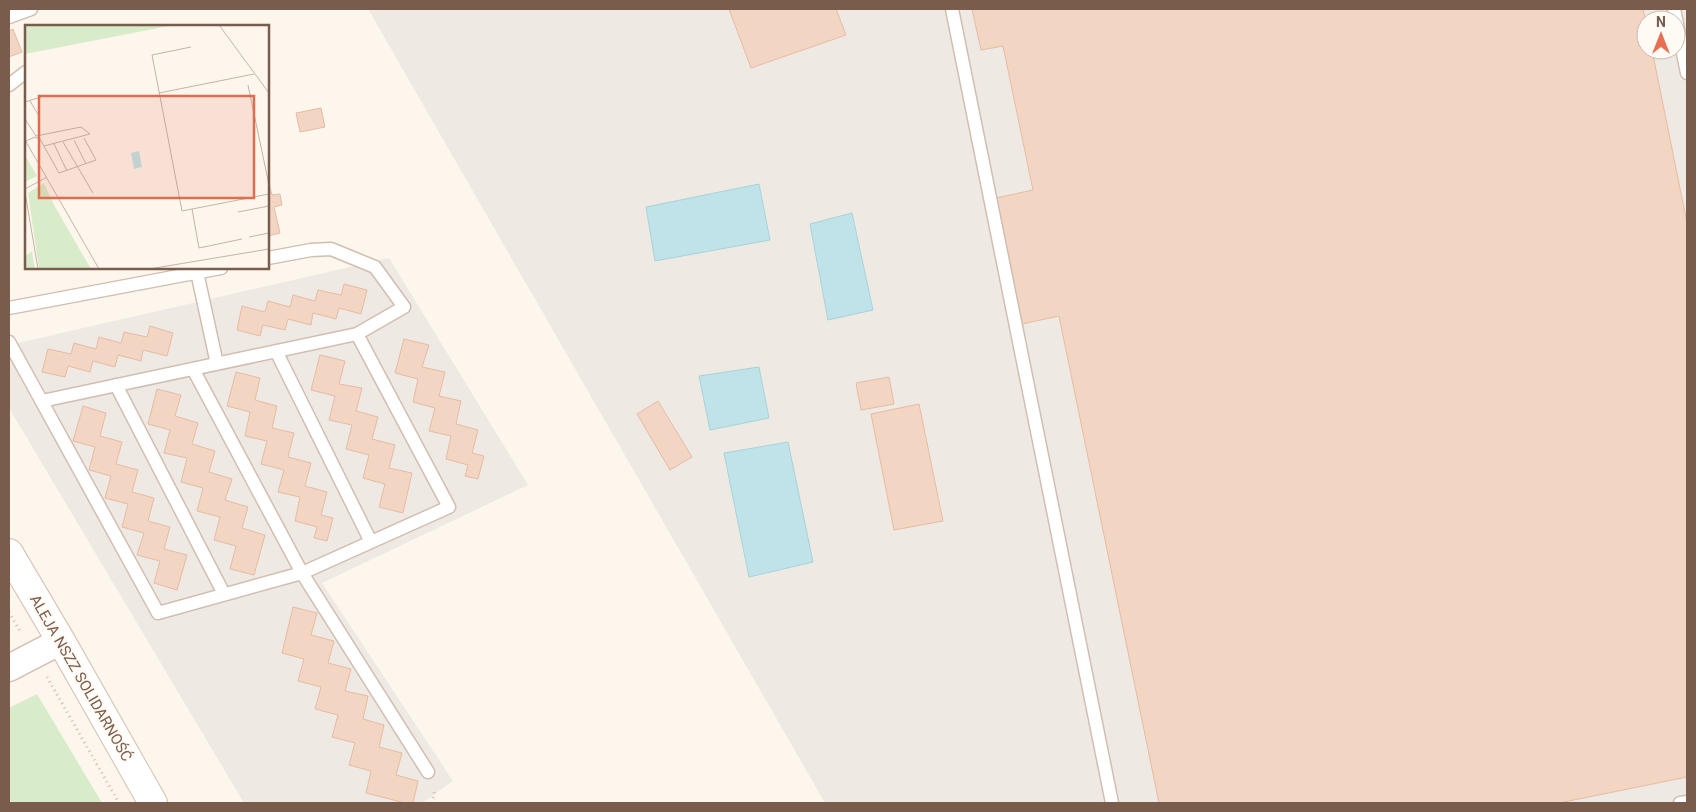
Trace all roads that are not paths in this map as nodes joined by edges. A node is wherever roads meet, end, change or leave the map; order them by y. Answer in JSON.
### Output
{"nodes":[{"id":1,"x":31,"y":9,"type":"edge"},
{"id":2,"x":952,"y":9,"type":"edge"},
{"id":3,"x":1674,"y":9,"type":"edge"},
{"id":4,"x":9,"y":17,"type":"edge"},
{"id":5,"x":1687,"y":72,"type":"edge"},
{"id":6,"x":25,"y":73,"type":"edge"},
{"id":7,"x":9,"y":85,"type":"edge"},
{"id":8,"x":269,"y":258,"type":"edge"},
{"id":9,"x":215,"y":269,"type":"edge"},
{"id":10,"x":197,"y":272,"type":"junction"},
{"id":11,"x":9,"y":308,"type":"edge"},
{"id":12,"x":357,"y":334,"type":"junction"},
{"id":13,"x":9,"y":342,"type":"edge"},
{"id":14,"x":276,"y":351,"type":"junction"},
{"id":15,"x":217,"y":364,"type":"junction"},
{"id":16,"x":193,"y":369,"type":"junction"},
{"id":17,"x":116,"y":385,"type":"junction"},
{"id":18,"x":42,"y":401,"type":"junction"},
{"id":19,"x":371,"y":542,"type":"junction"},
{"id":20,"x":9,"y":553,"type":"edge"},
{"id":21,"x":302,"y":573,"type":"junction"},
{"id":22,"x":224,"y":594,"type":"junction"},
{"id":23,"x":62,"y":641,"type":"junction"},
{"id":24,"x":9,"y":668,"type":"edge"},
{"id":25,"x":428,"y":772,"type":"dead end"},
{"id":26,"x":1687,"y":802,"type":"edge"},
{"id":27,"x":153,"y":803,"type":"edge"},
{"id":28,"x":1112,"y":803,"type":"edge"},
{"id":29,"x":1680,"y":803,"type":"edge"}],
"edges":[{"from":1,"to":4,"type":"lane"},
{"from":2,"to":28,"type":"lane"},
{"from":3,"to":5,"type":"lane"},
{"from":6,"to":7,"type":"lane"},
{"from":8,"to":12,"type":"lane"},
{"from":9,"to":10,"type":"lane"},
{"from":10,"to":11,"type":"lane"},
{"from":10,"to":15,"type":"lane"},
{"from":12,"to":14,"type":"lane"},
{"from":12,"to":19,"type":"lane"},
{"from":13,"to":18,"type":"lane"},
{"from":14,"to":15,"type":"lane"},
{"from":14,"to":19,"type":"lane"},
{"from":15,"to":16,"type":"lane"},
{"from":16,"to":17,"type":"lane"},
{"from":16,"to":21,"type":"lane"},
{"from":17,"to":18,"type":"lane"},
{"from":17,"to":22,"type":"lane"},
{"from":18,"to":22,"type":"lane"},
{"from":19,"to":21,"type":"lane"},
{"from":20,"to":23,"type":"street","name":"ALEJA NSZZ SOLIDARNOŚĆ"},
{"from":21,"to":22,"type":"lane"},
{"from":21,"to":25,"type":"lane"},
{"from":23,"to":24,"type":"street"},
{"from":23,"to":27,"type":"street","name":"ALEJA NSZZ SOLIDARNOŚĆ"},
{"from":26,"to":29,"type":"lane"}]}
